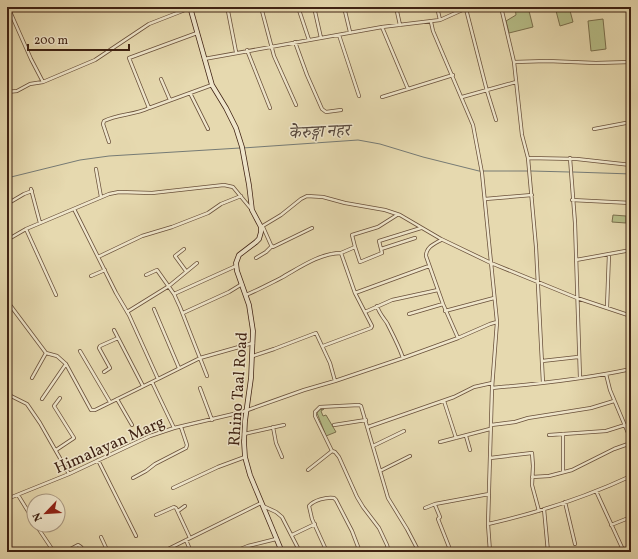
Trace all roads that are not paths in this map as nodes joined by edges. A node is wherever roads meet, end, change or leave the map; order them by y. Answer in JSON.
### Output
{"nodes":[{"id":1,"x":8,"y":7,"type":"edge"},
{"id":2,"x":190,"y":7,"type":"edge"},
{"id":3,"x":238,"y":7,"type":"edge"},
{"id":4,"x":261,"y":7,"type":"edge"},
{"id":5,"x":298,"y":7,"type":"edge"},
{"id":6,"x":314,"y":7,"type":"edge"},
{"id":7,"x":344,"y":7,"type":"edge"},
{"id":8,"x":396,"y":7,"type":"edge"},
{"id":9,"x":437,"y":7,"type":"edge"},
{"id":10,"x":469,"y":7,"type":"edge"},
{"id":11,"x":501,"y":7,"type":"edge"},
{"id":12,"x":466,"y":9,"type":"junction"},
{"id":13,"x":440,"y":20,"type":"junction"},
{"id":14,"x":431,"y":22,"type":"junction"},
{"id":15,"x":400,"y":25,"type":"junction"},
{"id":16,"x":382,"y":27,"type":"junction"},
{"id":17,"x":350,"y":32,"type":"junction"},
{"id":18,"x":197,"y":33,"type":"junction"},
{"id":19,"x":339,"y":34,"type":"junction"},
{"id":20,"x":321,"y":38,"type":"junction"},
{"id":21,"x":309,"y":40,"type":"junction"},
{"id":22,"x":295,"y":42,"type":"junction"},
{"id":23,"x":271,"y":47,"type":"junction"},
{"id":24,"x":248,"y":50,"type":"junction"},
{"id":25,"x":236,"y":52,"type":"junction"},
{"id":26,"x":204,"y":59,"type":"junction"},
{"id":27,"x":514,"y":62,"type":"junction"},
{"id":28,"x":631,"y":62,"type":"edge"},
{"id":29,"x":453,"y":75,"type":"junction"},
{"id":30,"x":162,"y":80,"type":"dead end"},
{"id":31,"x":43,"y":82,"type":"junction"},
{"id":32,"x":516,"y":82,"type":"junction"},
{"id":33,"x":212,"y":85,"type":"junction"},
{"id":34,"x":408,"y":89,"type":"junction"},
{"id":35,"x":487,"y":91,"type":"junction"},
{"id":36,"x":7,"y":92,"type":"edge"},
{"id":37,"x":190,"y":93,"type":"junction"},
{"id":38,"x":359,"y":96,"type":"dead end"},
{"id":39,"x":382,"y":97,"type":"dead end"},
{"id":40,"x":462,"y":97,"type":"junction"},
{"id":41,"x":170,"y":100,"type":"junction"},
{"id":42,"x":296,"y":105,"type":"dead end"},
{"id":43,"x":149,"y":108,"type":"junction"},
{"id":44,"x":270,"y":108,"type":"dead end"},
{"id":45,"x":341,"y":110,"type":"dead end"},
{"id":46,"x":496,"y":120,"type":"dead end"},
{"id":47,"x":631,"y":122,"type":"edge"},
{"id":48,"x":208,"y":129,"type":"dead end"},
{"id":49,"x":594,"y":129,"type":"dead end"},
{"id":50,"x":109,"y":142,"type":"dead end"},
{"id":51,"x":528,"y":158,"type":"junction"},
{"id":52,"x":570,"y":158,"type":"junction"},
{"id":53,"x":631,"y":165,"type":"edge"},
{"id":54,"x":96,"y":169,"type":"dead end"},
{"id":55,"x":532,"y":195,"type":"junction"},
{"id":56,"x":241,"y":196,"type":"junction"},
{"id":57,"x":102,"y":197,"type":"junction"},
{"id":58,"x":485,"y":200,"type":"junction"},
{"id":59,"x":572,"y":200,"type":"junction"},
{"id":60,"x":7,"y":204,"type":"edge"},
{"id":61,"x":631,"y":204,"type":"edge"},
{"id":62,"x":74,"y":209,"type":"junction"},
{"id":63,"x":252,"y":210,"type":"junction"},
{"id":64,"x":398,"y":214,"type":"junction"},
{"id":65,"x":40,"y":224,"type":"junction"},
{"id":66,"x":262,"y":227,"type":"junction"},
{"id":67,"x":312,"y":228,"type":"dead end"},
{"id":68,"x":421,"y":228,"type":"junction"},
{"id":69,"x":26,"y":229,"type":"junction"},
{"id":70,"x":415,"y":238,"type":"dead end"},
{"id":71,"x":7,"y":240,"type":"edge"},
{"id":72,"x":441,"y":240,"type":"junction"},
{"id":73,"x":631,"y":243,"type":"edge"},
{"id":74,"x":272,"y":246,"type":"junction"},
{"id":75,"x":355,"y":248,"type":"junction"},
{"id":76,"x":184,"y":249,"type":"dead end"},
{"id":77,"x":381,"y":249,"type":"junction"},
{"id":78,"x":631,"y":250,"type":"edge"},
{"id":79,"x":341,"y":253,"type":"junction"},
{"id":80,"x":609,"y":254,"type":"junction"},
{"id":81,"x":98,"y":257,"type":"junction"},
{"id":82,"x":256,"y":258,"type":"dead end"},
{"id":83,"x":576,"y":260,"type":"junction"},
{"id":84,"x":196,"y":263,"type":"dead end"},
{"id":85,"x":491,"y":263,"type":"junction"},
{"id":86,"x":236,"y":266,"type":"junction"},
{"id":87,"x":429,"y":266,"type":"junction"},
{"id":88,"x":105,"y":270,"type":"junction"},
{"id":89,"x":186,"y":271,"type":"junction"},
{"id":90,"x":146,"y":275,"type":"dead end"},
{"id":91,"x":91,"y":276,"type":"dead end"},
{"id":92,"x":537,"y":282,"type":"junction"},
{"id":93,"x":242,"y":284,"type":"junction"},
{"id":94,"x":169,"y":286,"type":"junction"},
{"id":95,"x":438,"y":290,"type":"junction"},
{"id":96,"x":355,"y":293,"type":"junction"},
{"id":97,"x":174,"y":294,"type":"junction"},
{"id":98,"x":56,"y":295,"type":"dead end"},
{"id":99,"x":246,"y":295,"type":"junction"},
{"id":100,"x":494,"y":298,"type":"junction"},
{"id":101,"x":577,"y":298,"type":"junction"},
{"id":102,"x":7,"y":301,"type":"edge"},
{"id":103,"x":443,"y":304,"type":"junction"},
{"id":104,"x":377,"y":306,"type":"junction"},
{"id":105,"x":607,"y":307,"type":"junction"},
{"id":106,"x":154,"y":309,"type":"dead end"},
{"id":107,"x":446,"y":311,"type":"junction"},
{"id":108,"x":127,"y":312,"type":"junction"},
{"id":109,"x":365,"y":312,"type":"junction"},
{"id":110,"x":183,"y":313,"type":"junction"},
{"id":111,"x":409,"y":314,"type":"dead end"},
{"id":112,"x":631,"y":316,"type":"edge"},
{"id":113,"x":497,"y":322,"type":"junction"},
{"id":114,"x":114,"y":330,"type":"dead end"},
{"id":115,"x":118,"y":338,"type":"junction"},
{"id":116,"x":458,"y":338,"type":"junction"},
{"id":117,"x":253,"y":344,"type":"junction"},
{"id":118,"x":323,"y":346,"type":"junction"},
{"id":119,"x":80,"y":351,"type":"dead end"},
{"id":120,"x":46,"y":353,"type":"junction"},
{"id":121,"x":253,"y":356,"type":"junction"},
{"id":122,"x":578,"y":357,"type":"junction"},
{"id":123,"x":200,"y":358,"type":"junction"},
{"id":124,"x":403,"y":358,"type":"junction"},
{"id":125,"x":542,"y":361,"type":"junction"},
{"id":126,"x":66,"y":364,"type":"junction"},
{"id":127,"x":179,"y":368,"type":"junction"},
{"id":128,"x":631,"y":368,"type":"edge"},
{"id":129,"x":104,"y":372,"type":"dead end"},
{"id":130,"x":606,"y":374,"type":"junction"},
{"id":131,"x":207,"y":376,"type":"dead end"},
{"id":132,"x":32,"y":378,"type":"dead end"},
{"id":133,"x":158,"y":378,"type":"junction"},
{"id":134,"x":580,"y":378,"type":"junction"},
{"id":135,"x":336,"y":381,"type":"junction"},
{"id":136,"x":152,"y":382,"type":"junction"},
{"id":137,"x":492,"y":383,"type":"junction"},
{"id":138,"x":543,"y":383,"type":"junction"},
{"id":139,"x":143,"y":386,"type":"junction"},
{"id":140,"x":200,"y":388,"type":"dead end"},
{"id":141,"x":492,"y":388,"type":"junction"},
{"id":142,"x":7,"y":394,"type":"edge"},
{"id":143,"x":60,"y":398,"type":"dead end"},
{"id":144,"x":42,"y":399,"type":"dead end"},
{"id":145,"x":117,"y":399,"type":"junction"},
{"id":146,"x":444,"y":401,"type":"junction"},
{"id":147,"x":614,"y":401,"type":"junction"},
{"id":148,"x":110,"y":402,"type":"junction"},
{"id":149,"x":246,"y":410,"type":"junction"},
{"id":150,"x":212,"y":420,"type":"junction"},
{"id":151,"x":366,"y":420,"type":"junction"},
{"id":152,"x":132,"y":425,"type":"dead end"},
{"id":153,"x":284,"y":425,"type":"dead end"},
{"id":154,"x":334,"y":425,"type":"dead end"},
{"id":155,"x":491,"y":425,"type":"junction"},
{"id":156,"x":625,"y":425,"type":"junction"},
{"id":157,"x":181,"y":427,"type":"junction"},
{"id":158,"x":273,"y":427,"type":"junction"},
{"id":159,"x":368,"y":427,"type":"junction"},
{"id":160,"x":174,"y":428,"type":"junction"},
{"id":161,"x":490,"y":429,"type":"junction"},
{"id":162,"x":404,"y":431,"type":"dead end"},
{"id":163,"x":563,"y":434,"type":"junction"},
{"id":164,"x":244,"y":435,"type":"junction"},
{"id":165,"x":549,"y":435,"type":"dead end"},
{"id":166,"x":466,"y":436,"type":"junction"},
{"id":167,"x":456,"y":438,"type":"junction"},
{"id":168,"x":440,"y":442,"type":"dead end"},
{"id":169,"x":631,"y":442,"type":"edge"},
{"id":170,"x":373,"y":446,"type":"junction"},
{"id":171,"x":56,"y":450,"type":"junction"},
{"id":172,"x":470,"y":450,"type":"dead end"},
{"id":173,"x":332,"y":451,"type":"junction"},
{"id":174,"x":410,"y":456,"type":"dead end"},
{"id":175,"x":245,"y":457,"type":"junction"},
{"id":176,"x":282,"y":457,"type":"dead end"},
{"id":177,"x":490,"y":458,"type":"junction"},
{"id":178,"x":98,"y":460,"type":"junction"},
{"id":179,"x":308,"y":470,"type":"dead end"},
{"id":180,"x":380,"y":471,"type":"junction"},
{"id":181,"x":563,"y":472,"type":"junction"},
{"id":182,"x":69,"y":474,"type":"junction"},
{"id":183,"x":630,"y":476,"type":"edge"},
{"id":184,"x":532,"y":477,"type":"junction"},
{"id":185,"x":133,"y":478,"type":"dead end"},
{"id":186,"x":631,"y":485,"type":"edge"},
{"id":187,"x":173,"y":488,"type":"dead end"},
{"id":188,"x":596,"y":491,"type":"junction"},
{"id":189,"x":489,"y":494,"type":"junction"},
{"id":190,"x":18,"y":495,"type":"junction"},
{"id":191,"x":7,"y":499,"type":"edge"},
{"id":192,"x":565,"y":502,"type":"junction"},
{"id":193,"x":262,"y":504,"type":"junction"},
{"id":194,"x":435,"y":504,"type":"junction"},
{"id":195,"x":185,"y":506,"type":"dead end"},
{"id":196,"x":26,"y":508,"type":"edge"},
{"id":197,"x":425,"y":508,"type":"dead end"},
{"id":198,"x":544,"y":509,"type":"junction"},
{"id":199,"x":178,"y":511,"type":"junction"},
{"id":200,"x":539,"y":511,"type":"junction"},
{"id":201,"x":156,"y":515,"type":"dead end"},
{"id":202,"x":631,"y":517,"type":"edge"},
{"id":203,"x":315,"y":524,"type":"junction"},
{"id":204,"x":488,"y":524,"type":"junction"},
{"id":205,"x":612,"y":525,"type":"junction"},
{"id":206,"x":41,"y":533,"type":"edge"},
{"id":207,"x":292,"y":535,"type":"junction"},
{"id":208,"x":136,"y":536,"type":"dead end"},
{"id":209,"x":101,"y":537,"type":"dead end"},
{"id":210,"x":190,"y":538,"type":"junction"},
{"id":211,"x":277,"y":539,"type":"junction"},
{"id":212,"x":186,"y":540,"type":"junction"},
{"id":213,"x":7,"y":544,"type":"edge"},
{"id":214,"x":575,"y":544,"type":"dead end"},
{"id":215,"x":248,"y":546,"type":"junction"},
{"id":216,"x":11,"y":552,"type":"edge"},
{"id":217,"x":54,"y":552,"type":"edge"},
{"id":218,"x":65,"y":552,"type":"edge"},
{"id":219,"x":84,"y":552,"type":"edge"},
{"id":220,"x":108,"y":552,"type":"edge"},
{"id":221,"x":164,"y":552,"type":"edge"},
{"id":222,"x":191,"y":552,"type":"edge"},
{"id":223,"x":232,"y":552,"type":"edge"},
{"id":224,"x":250,"y":552,"type":"edge"},
{"id":225,"x":282,"y":552,"type":"edge"},
{"id":226,"x":300,"y":552,"type":"edge"},
{"id":227,"x":327,"y":552,"type":"edge"},
{"id":228,"x":360,"y":552,"type":"edge"},
{"id":229,"x":389,"y":552,"type":"edge"},
{"id":230,"x":419,"y":552,"type":"edge"},
{"id":231,"x":451,"y":552,"type":"edge"},
{"id":232,"x":490,"y":552,"type":"edge"},
{"id":233,"x":548,"y":552,"type":"edge"},
{"id":234,"x":624,"y":552,"type":"edge"}],
"edges":[{"from":1,"to":31,"type":"street"},
{"from":2,"to":18,"type":"street"},
{"from":2,"to":31,"type":"street"},
{"from":3,"to":25,"type":"street"},
{"from":4,"to":23,"type":"street"},
{"from":5,"to":21,"type":"street"},
{"from":6,"to":20,"type":"street"},
{"from":7,"to":17,"type":"street"},
{"from":8,"to":15,"type":"street"},
{"from":9,"to":13,"type":"street"},
{"from":10,"to":12,"type":"street"},
{"from":11,"to":27,"type":"street"},
{"from":12,"to":13,"type":"street"},
{"from":12,"to":35,"type":"street"},
{"from":13,"to":14,"type":"street"},
{"from":14,"to":15,"type":"street"},
{"from":14,"to":29,"type":"street"},
{"from":15,"to":16,"type":"street"},
{"from":16,"to":17,"type":"street"},
{"from":16,"to":34,"type":"street"},
{"from":17,"to":19,"type":"street"},
{"from":18,"to":26,"type":"street"},
{"from":18,"to":43,"type":"street"},
{"from":19,"to":20,"type":"street"},
{"from":19,"to":38,"type":"street"},
{"from":20,"to":21,"type":"street"},
{"from":21,"to":22,"type":"street"},
{"from":22,"to":23,"type":"street"},
{"from":22,"to":45,"type":"street"},
{"from":23,"to":24,"type":"street"},
{"from":23,"to":42,"type":"street"},
{"from":24,"to":25,"type":"street"},
{"from":24,"to":44,"type":"street"},
{"from":25,"to":26,"type":"street"},
{"from":26,"to":33,"type":"street"},
{"from":27,"to":28,"type":"street"},
{"from":27,"to":32,"type":"street"},
{"from":29,"to":34,"type":"street"},
{"from":29,"to":40,"type":"street"},
{"from":30,"to":41,"type":"street"},
{"from":31,"to":36,"type":"street"},
{"from":32,"to":35,"type":"street"},
{"from":32,"to":51,"type":"street"},
{"from":33,"to":37,"type":"street"},
{"from":33,"to":63,"type":"street"},
{"from":34,"to":39,"type":"street"},
{"from":35,"to":40,"type":"street"},
{"from":35,"to":46,"type":"street"},
{"from":37,"to":41,"type":"street"},
{"from":37,"to":48,"type":"street"},
{"from":40,"to":58,"type":"street"},
{"from":41,"to":43,"type":"street"},
{"from":43,"to":50,"type":"street"},
{"from":47,"to":49,"type":"street"},
{"from":51,"to":52,"type":"street"},
{"from":51,"to":55,"type":"street"},
{"from":52,"to":53,"type":"street"},
{"from":52,"to":59,"type":"street"},
{"from":54,"to":57,"type":"street"},
{"from":55,"to":58,"type":"street"},
{"from":55,"to":92,"type":"street"},
{"from":56,"to":57,"type":"street"},
{"from":56,"to":63,"type":"street"},
{"from":56,"to":81,"type":"street"},
{"from":57,"to":62,"type":"street"},
{"from":58,"to":85,"type":"street"},
{"from":59,"to":61,"type":"street"},
{"from":59,"to":83,"type":"street"},
{"from":60,"to":65,"type":"street"},
{"from":61,"to":73,"type":"street"},
{"from":62,"to":65,"type":"street"},
{"from":62,"to":81,"type":"street"},
{"from":63,"to":66,"type":"street"},
{"from":64,"to":66,"type":"street"},
{"from":64,"to":68,"type":"street"},
{"from":64,"to":75,"type":"street"},
{"from":65,"to":69,"type":"street"},
{"from":66,"to":74,"type":"street"},
{"from":66,"to":86,"type":"street"},
{"from":67,"to":74,"type":"street"},
{"from":68,"to":72,"type":"street"},
{"from":68,"to":77,"type":"street"},
{"from":69,"to":71,"type":"street"},
{"from":69,"to":98,"type":"street"},
{"from":70,"to":77,"type":"street"},
{"from":72,"to":85,"type":"street"},
{"from":72,"to":87,"type":"street"},
{"from":74,"to":82,"type":"street"},
{"from":75,"to":77,"type":"street"},
{"from":75,"to":79,"type":"street"},
{"from":76,"to":89,"type":"street"},
{"from":78,"to":80,"type":"street"},
{"from":79,"to":96,"type":"street"},
{"from":79,"to":99,"type":"street"},
{"from":80,"to":83,"type":"street"},
{"from":80,"to":105,"type":"street"},
{"from":81,"to":88,"type":"street"},
{"from":83,"to":101,"type":"street"},
{"from":84,"to":89,"type":"street"},
{"from":85,"to":92,"type":"street"},
{"from":85,"to":100,"type":"street"},
{"from":86,"to":93,"type":"street","name":"Rhino Taal Road"},
{"from":86,"to":97,"type":"street"},
{"from":87,"to":95,"type":"street"},
{"from":87,"to":96,"type":"street"},
{"from":88,"to":91,"type":"street"},
{"from":88,"to":108,"type":"street"},
{"from":89,"to":94,"type":"street"},
{"from":90,"to":94,"type":"street"},
{"from":92,"to":101,"type":"street"},
{"from":92,"to":125,"type":"street"},
{"from":93,"to":99,"type":"street","name":"Rhino Taal Road"},
{"from":93,"to":110,"type":"street"},
{"from":94,"to":97,"type":"street"},
{"from":94,"to":108,"type":"street"},
{"from":95,"to":103,"type":"street"},
{"from":95,"to":104,"type":"street"},
{"from":96,"to":109,"type":"street"},
{"from":97,"to":110,"type":"street"},
{"from":99,"to":117,"type":"street","name":"Rhino Taal Road"},
{"from":100,"to":107,"type":"street"},
{"from":100,"to":113,"type":"street"},
{"from":101,"to":105,"type":"street"},
{"from":101,"to":122,"type":"street"},
{"from":102,"to":120,"type":"street"},
{"from":103,"to":107,"type":"street"},
{"from":103,"to":111,"type":"street"},
{"from":104,"to":109,"type":"street"},
{"from":104,"to":124,"type":"street"},
{"from":105,"to":112,"type":"street"},
{"from":106,"to":127,"type":"street"},
{"from":107,"to":116,"type":"street"},
{"from":108,"to":133,"type":"street"},
{"from":109,"to":118,"type":"street"},
{"from":110,"to":123,"type":"street"},
{"from":113,"to":116,"type":"street","name":"Himalayan Marg"},
{"from":113,"to":137,"type":"street"},
{"from":114,"to":115,"type":"street"},
{"from":115,"to":129,"type":"street"},
{"from":115,"to":139,"type":"street"},
{"from":116,"to":124,"type":"street","name":"Himalayan Marg"},
{"from":117,"to":121,"type":"street","name":"Rhino Taal Road"},
{"from":117,"to":123,"type":"street"},
{"from":118,"to":121,"type":"street"},
{"from":118,"to":135,"type":"street"},
{"from":119,"to":148,"type":"street"},
{"from":120,"to":126,"type":"street"},
{"from":120,"to":132,"type":"street"},
{"from":121,"to":149,"type":"street","name":"Rhino Taal Road"},
{"from":122,"to":125,"type":"street"},
{"from":122,"to":134,"type":"street"},
{"from":123,"to":127,"type":"street"},
{"from":123,"to":131,"type":"street"},
{"from":124,"to":135,"type":"street","name":"Himalayan Marg"},
{"from":125,"to":138,"type":"street"},
{"from":126,"to":144,"type":"street"},
{"from":126,"to":148,"type":"street"},
{"from":127,"to":133,"type":"street"},
{"from":128,"to":130,"type":"street"},
{"from":130,"to":134,"type":"street"},
{"from":130,"to":147,"type":"street"},
{"from":133,"to":136,"type":"street"},
{"from":134,"to":138,"type":"street"},
{"from":135,"to":149,"type":"street","name":"Himalayan Marg"},
{"from":136,"to":139,"type":"street"},
{"from":136,"to":160,"type":"street"},
{"from":137,"to":141,"type":"street"},
{"from":137,"to":146,"type":"street"},
{"from":138,"to":141,"type":"street"},
{"from":139,"to":145,"type":"street"},
{"from":140,"to":150,"type":"street"},
{"from":141,"to":155,"type":"street"},
{"from":142,"to":171,"type":"street"},
{"from":143,"to":171,"type":"street"},
{"from":145,"to":148,"type":"street"},
{"from":145,"to":152,"type":"street"},
{"from":146,"to":159,"type":"street"},
{"from":146,"to":167,"type":"street"},
{"from":147,"to":155,"type":"street"},
{"from":147,"to":156,"type":"street"},
{"from":149,"to":150,"type":"street","name":"Himalayan Marg"},
{"from":149,"to":164,"type":"street","name":"Rhino Taal Road"},
{"from":150,"to":157,"type":"street","name":"Himalayan Marg"},
{"from":151,"to":154,"type":"street"},
{"from":151,"to":159,"type":"street"},
{"from":151,"to":173,"type":"street"},
{"from":153,"to":158,"type":"street"},
{"from":155,"to":161,"type":"street"},
{"from":156,"to":163,"type":"street"},
{"from":156,"to":169,"type":"street"},
{"from":157,"to":160,"type":"street","name":"Himalayan Marg"},
{"from":157,"to":185,"type":"street"},
{"from":158,"to":164,"type":"street"},
{"from":158,"to":176,"type":"street"},
{"from":159,"to":170,"type":"street"},
{"from":160,"to":178,"type":"street","name":"Himalayan Marg"},
{"from":161,"to":166,"type":"street"},
{"from":161,"to":177,"type":"street"},
{"from":162,"to":170,"type":"street"},
{"from":163,"to":165,"type":"street"},
{"from":163,"to":181,"type":"street"},
{"from":164,"to":175,"type":"street","name":"Rhino Taal Road"},
{"from":166,"to":167,"type":"street"},
{"from":166,"to":172,"type":"street"},
{"from":167,"to":168,"type":"street"},
{"from":169,"to":181,"type":"street"},
{"from":170,"to":180,"type":"street"},
{"from":171,"to":182,"type":"street"},
{"from":173,"to":179,"type":"street"},
{"from":173,"to":229,"type":"street"},
{"from":174,"to":180,"type":"street"},
{"from":175,"to":187,"type":"street"},
{"from":175,"to":193,"type":"street","name":"Rhino Taal Road"},
{"from":177,"to":184,"type":"street"},
{"from":177,"to":189,"type":"street"},
{"from":178,"to":182,"type":"street","name":"Himalayan Marg"},
{"from":178,"to":208,"type":"street"},
{"from":180,"to":230,"type":"street"},
{"from":181,"to":184,"type":"street"},
{"from":182,"to":190,"type":"street","name":"Himalayan Marg"},
{"from":183,"to":186,"type":"street"},
{"from":183,"to":188,"type":"street"},
{"from":184,"to":200,"type":"street"},
{"from":188,"to":192,"type":"street"},
{"from":188,"to":205,"type":"street"},
{"from":189,"to":194,"type":"street"},
{"from":189,"to":204,"type":"street"},
{"from":190,"to":191,"type":"street","name":"Himalayan Marg"},
{"from":190,"to":196,"type":"street"},
{"from":192,"to":198,"type":"street"},
{"from":192,"to":214,"type":"street"},
{"from":193,"to":207,"type":"street"},
{"from":193,"to":210,"type":"street"},
{"from":193,"to":211,"type":"street","name":"Rhino Taal Road"},
{"from":194,"to":197,"type":"street"},
{"from":194,"to":231,"type":"street"},
{"from":195,"to":199,"type":"street"},
{"from":198,"to":200,"type":"street"},
{"from":198,"to":233,"type":"street"},
{"from":199,"to":201,"type":"street"},
{"from":199,"to":210,"type":"street"},
{"from":200,"to":204,"type":"street"},
{"from":202,"to":205,"type":"street"},
{"from":203,"to":207,"type":"street"},
{"from":203,"to":227,"type":"street"},
{"from":203,"to":228,"type":"street"},
{"from":204,"to":232,"type":"street"},
{"from":205,"to":234,"type":"street"},
{"from":206,"to":217,"type":"street"},
{"from":207,"to":226,"type":"street"},
{"from":209,"to":220,"type":"street"},
{"from":210,"to":212,"type":"street"},
{"from":211,"to":215,"type":"street"},
{"from":211,"to":225,"type":"street","name":"Rhino Taal Road"},
{"from":212,"to":221,"type":"street"},
{"from":212,"to":222,"type":"street"},
{"from":213,"to":216,"type":"street"},
{"from":215,"to":223,"type":"street"},
{"from":215,"to":224,"type":"street"},
{"from":218,"to":219,"type":"street"}]}
